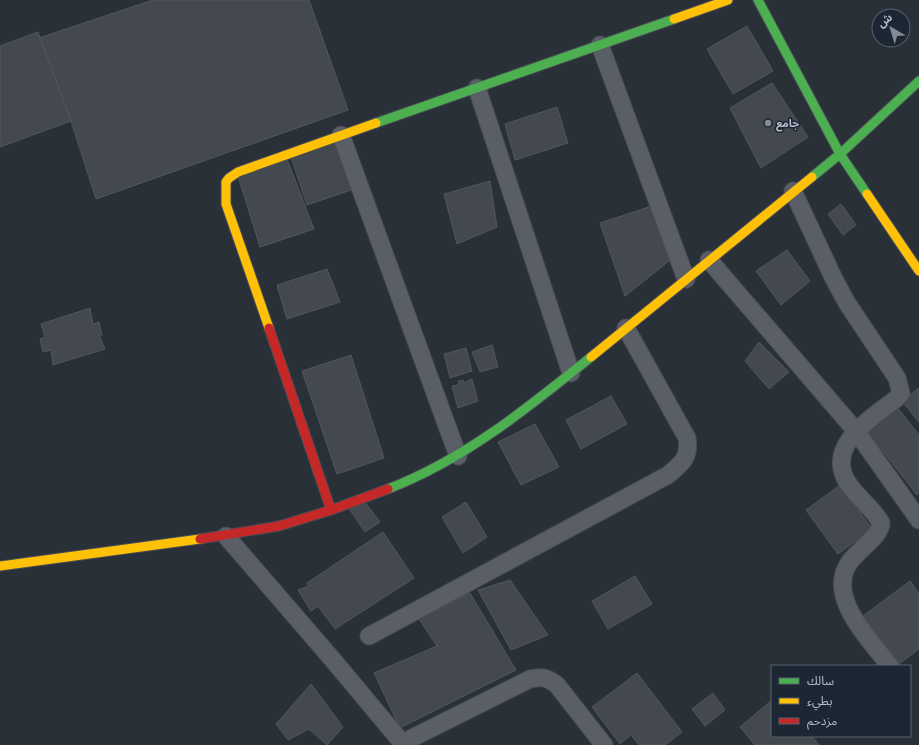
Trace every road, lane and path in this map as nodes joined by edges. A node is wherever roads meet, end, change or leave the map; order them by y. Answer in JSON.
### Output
{"nodes":[{"id":1,"x":728,"y":0,"type":"edge"},
{"id":2,"x":758,"y":0,"type":"edge"},
{"id":3,"x":600,"y":44,"type":"junction"},
{"id":4,"x":919,"y":81,"type":"edge"},
{"id":5,"x":477,"y":88,"type":"junction"},
{"id":6,"x":341,"y":135,"type":"junction"},
{"id":7,"x":840,"y":154,"type":"junction"},
{"id":8,"x":793,"y":190,"type":"junction"},
{"id":9,"x":709,"y":260,"type":"junction"},
{"id":10,"x":919,"y":270,"type":"edge"},
{"id":11,"x":686,"y":279,"type":"junction"},
{"id":12,"x":626,"y":328,"type":"junction"},
{"id":13,"x":571,"y":373,"type":"junction"},
{"id":14,"x":856,"y":431,"type":"junction"},
{"id":15,"x":458,"y":456,"type":"junction"},
{"id":16,"x":331,"y":510,"type":"junction"},
{"id":17,"x":919,"y":520,"type":"edge"},
{"id":18,"x":226,"y":536,"type":"junction"},
{"id":19,"x":0,"y":566,"type":"edge"},
{"id":20,"x":369,"y":636,"type":"dead end"},
{"id":21,"x":889,"y":665,"type":"edge"},
{"id":22,"x":403,"y":744,"type":"edge"},
{"id":23,"x":604,"y":745,"type":"edge"}],
"edges":[{"from":1,"to":3,"type":"street"},
{"from":2,"to":7,"type":"street"},
{"from":3,"to":5,"type":"street"},
{"from":3,"to":11,"type":"street"},
{"from":4,"to":7,"type":"street"},
{"from":5,"to":6,"type":"street"},
{"from":5,"to":13,"type":"street"},
{"from":6,"to":15,"type":"street"},
{"from":6,"to":16,"type":"street"},
{"from":7,"to":8,"type":"street"},
{"from":7,"to":10,"type":"street"},
{"from":8,"to":9,"type":"street"},
{"from":8,"to":14,"type":"street"},
{"from":9,"to":11,"type":"street"},
{"from":9,"to":14,"type":"street"},
{"from":11,"to":12,"type":"street"},
{"from":12,"to":13,"type":"street"},
{"from":12,"to":20,"type":"street"},
{"from":13,"to":15,"type":"street"},
{"from":14,"to":17,"type":"street"},
{"from":14,"to":21,"type":"street"},
{"from":15,"to":16,"type":"street"},
{"from":16,"to":18,"type":"street"},
{"from":18,"to":19,"type":"street"},
{"from":18,"to":22,"type":"street"},
{"from":22,"to":23,"type":"street"}]}
